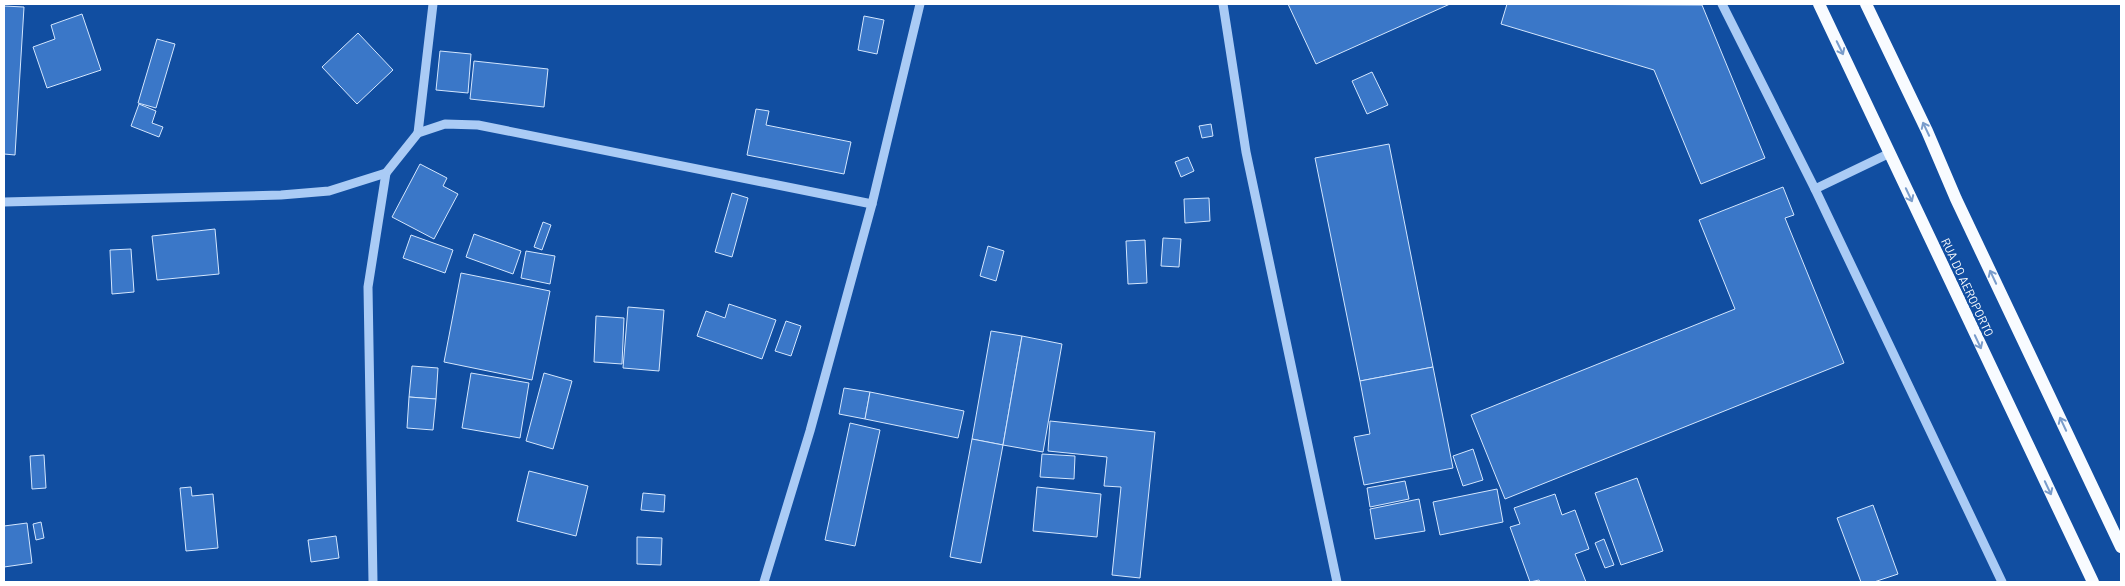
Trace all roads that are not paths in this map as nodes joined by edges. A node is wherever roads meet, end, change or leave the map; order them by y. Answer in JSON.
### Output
{"nodes":[{"id":1,"x":432,"y":4,"type":"edge"},
{"id":2,"x":920,"y":4,"type":"edge"},
{"id":3,"x":1224,"y":4,"type":"edge"},
{"id":4,"x":1722,"y":4,"type":"edge"},
{"id":5,"x":1819,"y":4,"type":"edge"},
{"id":6,"x":1866,"y":4,"type":"edge"},
{"id":7,"x":418,"y":133,"type":"junction"},
{"id":8,"x":1890,"y":154,"type":"junction"},
{"id":9,"x":386,"y":173,"type":"junction"},
{"id":10,"x":1815,"y":189,"type":"junction"},
{"id":11,"x":4,"y":202,"type":"edge"},
{"id":12,"x":872,"y":204,"type":"junction"},
{"id":13,"x":2121,"y":547,"type":"edge"},
{"id":14,"x":373,"y":582,"type":"edge"},
{"id":15,"x":764,"y":582,"type":"edge"},
{"id":16,"x":1337,"y":582,"type":"edge"},
{"id":17,"x":2002,"y":582,"type":"edge"},
{"id":18,"x":2093,"y":582,"type":"edge"}],
"edges":[{"from":1,"to":7,"type":"street"},
{"from":2,"to":12,"type":"street"},
{"from":3,"to":16,"type":"street"},
{"from":4,"to":10,"type":"street"},
{"from":5,"to":8,"type":"main road","name":"RUA DO AEROPORTO","one_way":true},
{"from":13,"to":6,"type":"main road","one_way":true},
{"from":7,"to":9,"type":"street"},
{"from":7,"to":12,"type":"street"},
{"from":8,"to":10,"type":"street"},
{"from":8,"to":18,"type":"main road","name":"RUA DO AEROPORTO","one_way":true},
{"from":9,"to":11,"type":"street"},
{"from":9,"to":14,"type":"street"},
{"from":10,"to":17,"type":"street"},
{"from":12,"to":15,"type":"street"}]}
